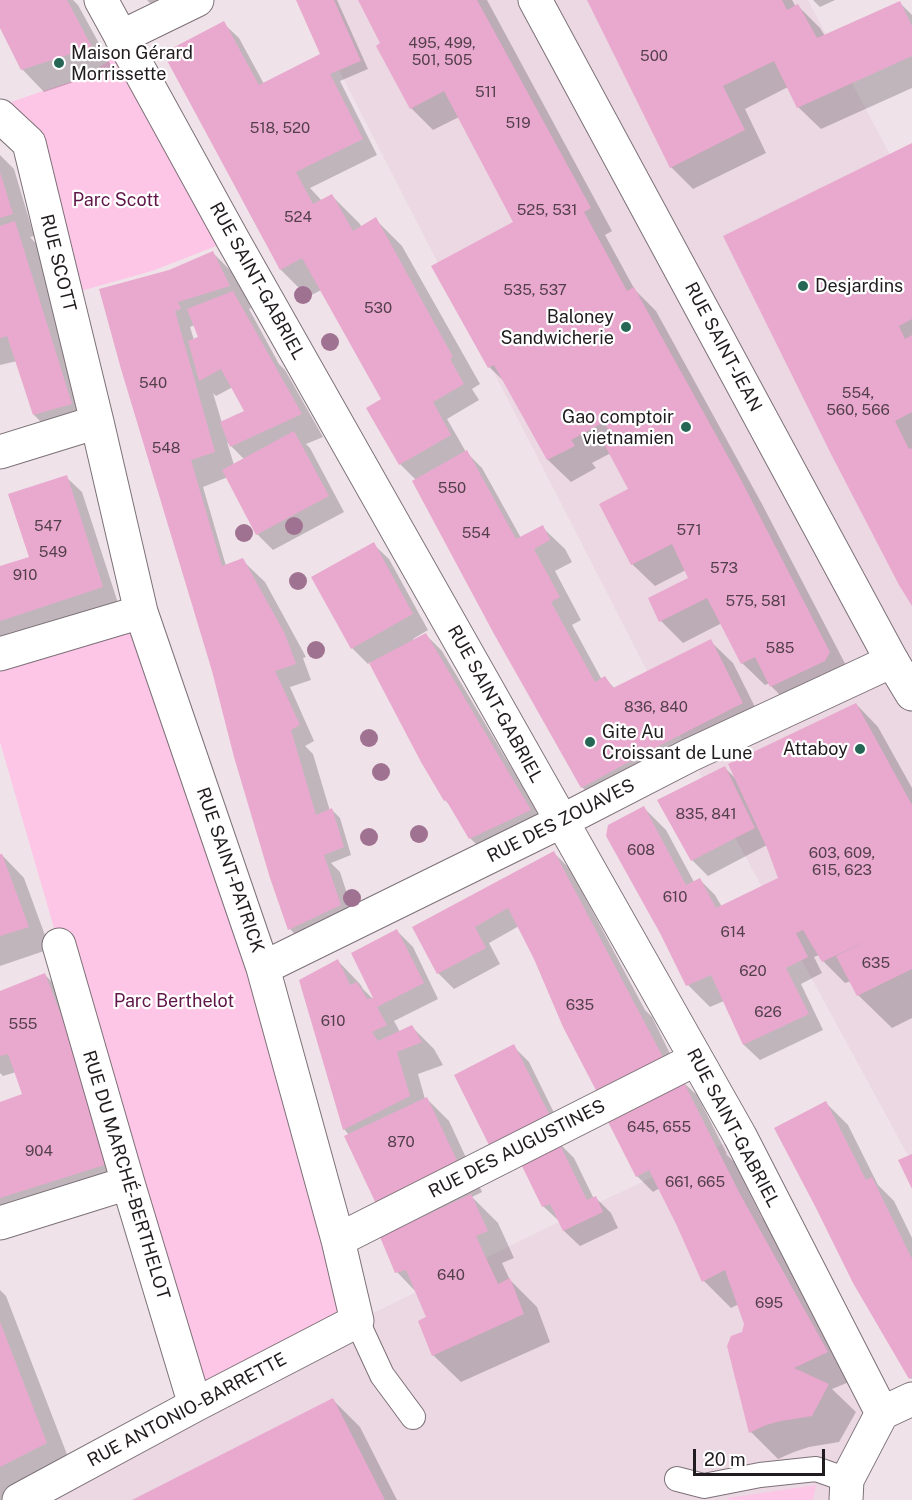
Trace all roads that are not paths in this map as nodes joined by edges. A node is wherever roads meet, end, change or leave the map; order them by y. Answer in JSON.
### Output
{"nodes":[{"id":1,"x":101,"y":0,"type":"edge"},
{"id":2,"x":197,"y":0,"type":"edge"},
{"id":3,"x":535,"y":0,"type":"edge"},
{"id":4,"x":121,"y":37,"type":"junction"},
{"id":5,"x":0,"y":116,"type":"edge"},
{"id":6,"x":97,"y":422,"type":"junction"},
{"id":7,"x":0,"y":452,"type":"edge"},
{"id":8,"x":141,"y":612,"type":"junction"},
{"id":9,"x":0,"y":654,"type":"edge"},
{"id":10,"x":892,"y":661,"type":"junction"},
{"id":11,"x":912,"y":694,"type":"edge"},
{"id":12,"x":562,"y":821,"type":"junction"},
{"id":13,"x":59,"y":945,"type":"dead end"},
{"id":14,"x":263,"y":968,"type":"junction"},
{"id":15,"x":696,"y":1059,"type":"junction"},
{"id":16,"x":128,"y":1183,"type":"junction"},
{"id":17,"x":0,"y":1223,"type":"edge"},
{"id":18,"x":338,"y":1239,"type":"junction"},
{"id":19,"x":357,"y":1321,"type":"junction"},
{"id":20,"x":912,"y":1399,"type":"edge"},
{"id":21,"x":195,"y":1405,"type":"junction"},
{"id":22,"x":882,"y":1413,"type":"junction"},
{"id":23,"x":413,"y":1417,"type":"dead end"},
{"id":24,"x":677,"y":1479,"type":"dead end"},
{"id":25,"x":846,"y":1490,"type":"edge"},
{"id":26,"x":19,"y":1500,"type":"edge"}],
"edges":[{"from":1,"to":4,"type":"street","name":"RUE SAINT-GABRIEL"},
{"from":2,"to":4,"type":"street"},
{"from":3,"to":10,"type":"street","name":"RUE SAINT-JEAN"},
{"from":4,"to":12,"type":"street","name":"RUE SAINT-GABRIEL"},
{"from":5,"to":6,"type":"street","name":"RUE SCOTT"},
{"from":6,"to":7,"type":"street"},
{"from":6,"to":8,"type":"street","name":"RUE SAINT-PATRICK"},
{"from":8,"to":9,"type":"street"},
{"from":8,"to":14,"type":"street","name":"RUE SAINT-PATRICK"},
{"from":10,"to":11,"type":"street","name":"RUE SAINT-JEAN"},
{"from":10,"to":12,"type":"street","name":"RUE DES ZOUAVES"},
{"from":12,"to":14,"type":"street","name":"RUE DES ZOUAVES"},
{"from":12,"to":15,"type":"street","name":"RUE SAINT-GABRIEL"},
{"from":13,"to":16,"type":"street","name":"RUE DU MARCHÉ-BERTHELOT"},
{"from":14,"to":18,"type":"street","name":"RUE SAINT-PATRICK"},
{"from":15,"to":18,"type":"street","name":"RUE DES AUGUSTINES"},
{"from":15,"to":22,"type":"street","name":"RUE SAINT-GABRIEL"},
{"from":16,"to":17,"type":"street"},
{"from":16,"to":21,"type":"street","name":"RUE DU MARCHÉ-BERTHELOT"},
{"from":18,"to":19,"type":"street","name":"RUE SAINT-PATRICK"},
{"from":19,"to":21,"type":"street","name":"RUE ANTONIO-BARRETTE"},
{"from":19,"to":23,"type":"lane"},
{"from":20,"to":22,"type":"street"},
{"from":21,"to":26,"type":"street","name":"RUE ANTONIO-BARRETTE"},
{"from":22,"to":25,"type":"street"},
{"from":24,"to":25,"type":"lane"}]}
